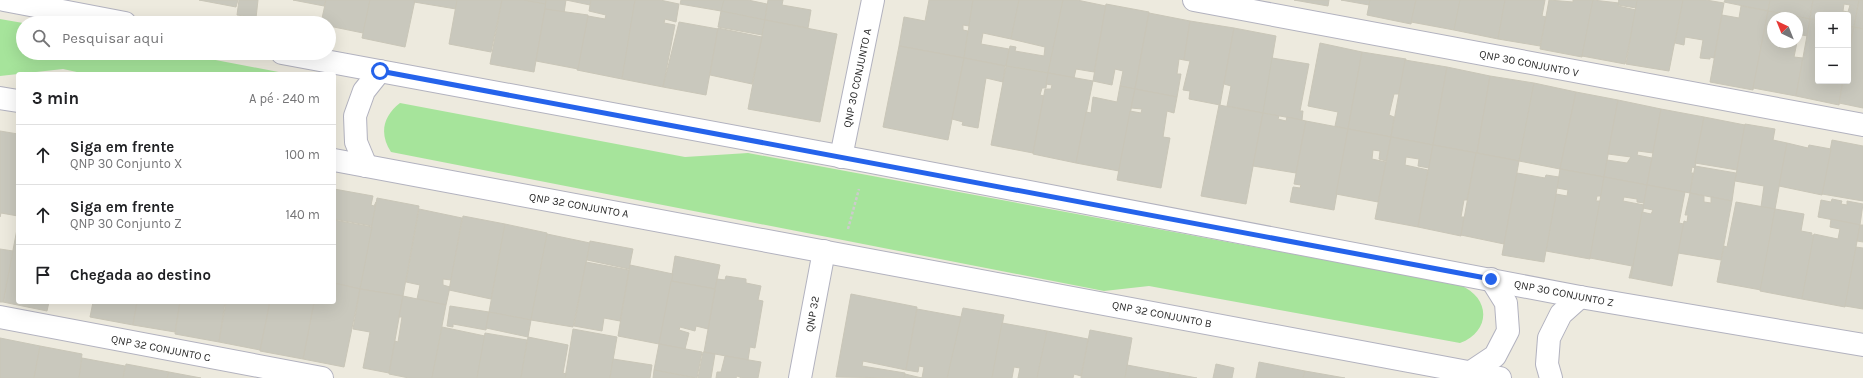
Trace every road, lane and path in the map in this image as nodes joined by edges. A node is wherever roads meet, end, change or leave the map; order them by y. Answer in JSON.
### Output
{"nodes":[{"id":1,"x":4,"y":0,"type":"edge"},
{"id":2,"x":873,"y":0,"type":"edge"},
{"id":3,"x":1194,"y":0,"type":"edge"},
{"id":4,"x":88,"y":16,"type":"edge"},
{"id":5,"x":301,"y":60,"type":"edge"},
{"id":6,"x":320,"y":67,"type":"edge"},
{"id":7,"x":380,"y":71,"type":"junction"},
{"id":8,"x":0,"y":98,"type":"edge"},
{"id":9,"x":16,"y":101,"type":"edge"},
{"id":10,"x":1863,"y":125,"type":"edge"},
{"id":11,"x":840,"y":157,"type":"junction"},
{"id":12,"x":336,"y":160,"type":"edge"},
{"id":13,"x":866,"y":161,"type":"junction"},
{"id":14,"x":366,"y":166,"type":"junction"},
{"id":15,"x":833,"y":252,"type":"junction"},
{"id":16,"x":1491,"y":279,"type":"junction"},
{"id":17,"x":1580,"y":297,"type":"junction"},
{"id":18,"x":0,"y":317,"type":"edge"},
{"id":19,"x":1863,"y":345,"type":"edge"},
{"id":20,"x":1471,"y":372,"type":"junction"},
{"id":21,"x":322,"y":378,"type":"edge"},
{"id":22,"x":800,"y":378,"type":"edge"},
{"id":23,"x":1500,"y":378,"type":"edge"},
{"id":24,"x":1551,"y":378,"type":"edge"}],
"edges":[{"from":1,"to":4,"type":"street"},
{"from":2,"to":11,"type":"street","name":"QNP 30 CONJUNTO A"},
{"from":3,"to":10,"type":"street","name":"QNP 30 CONJUNTO V"},
{"from":5,"to":6,"type":"street","name":"QNP 30 CONJUNTO Z"},
{"from":6,"to":7,"type":"street","name":"QNP 30 CONJUNTO Z"},
{"from":7,"to":11,"type":"street","name":"QNP 30 CONJUNTO Z"},
{"from":7,"to":14,"type":"street"},
{"from":8,"to":9,"type":"street"},
{"from":11,"to":13,"type":"street","name":"QNP 30 CONJUNTO Z"},
{"from":12,"to":14,"type":"street","name":"QNP 32 CONJUNTO A"},
{"from":13,"to":15,"type":"path"},
{"from":13,"to":16,"type":"street","name":"QNP 30 CONJUNTO Z"},
{"from":14,"to":15,"type":"street","name":"QNP 32 CONJUNTO A"},
{"from":15,"to":20,"type":"street","name":"QNP 32 CONJUNTO B"},
{"from":15,"to":22,"type":"street","name":"QNP 32"},
{"from":16,"to":17,"type":"street","name":"QNP 30 CONJUNTO Z"},
{"from":16,"to":20,"type":"street"},
{"from":17,"to":19,"type":"street","name":"QNP 30 CONJUNTO Z"},
{"from":17,"to":24,"type":"street"},
{"from":18,"to":21,"type":"street","name":"QNP 32 CONJUNTO C"},
{"from":20,"to":23,"type":"street","name":"QNP 32 CONJUNTO B"}]}
